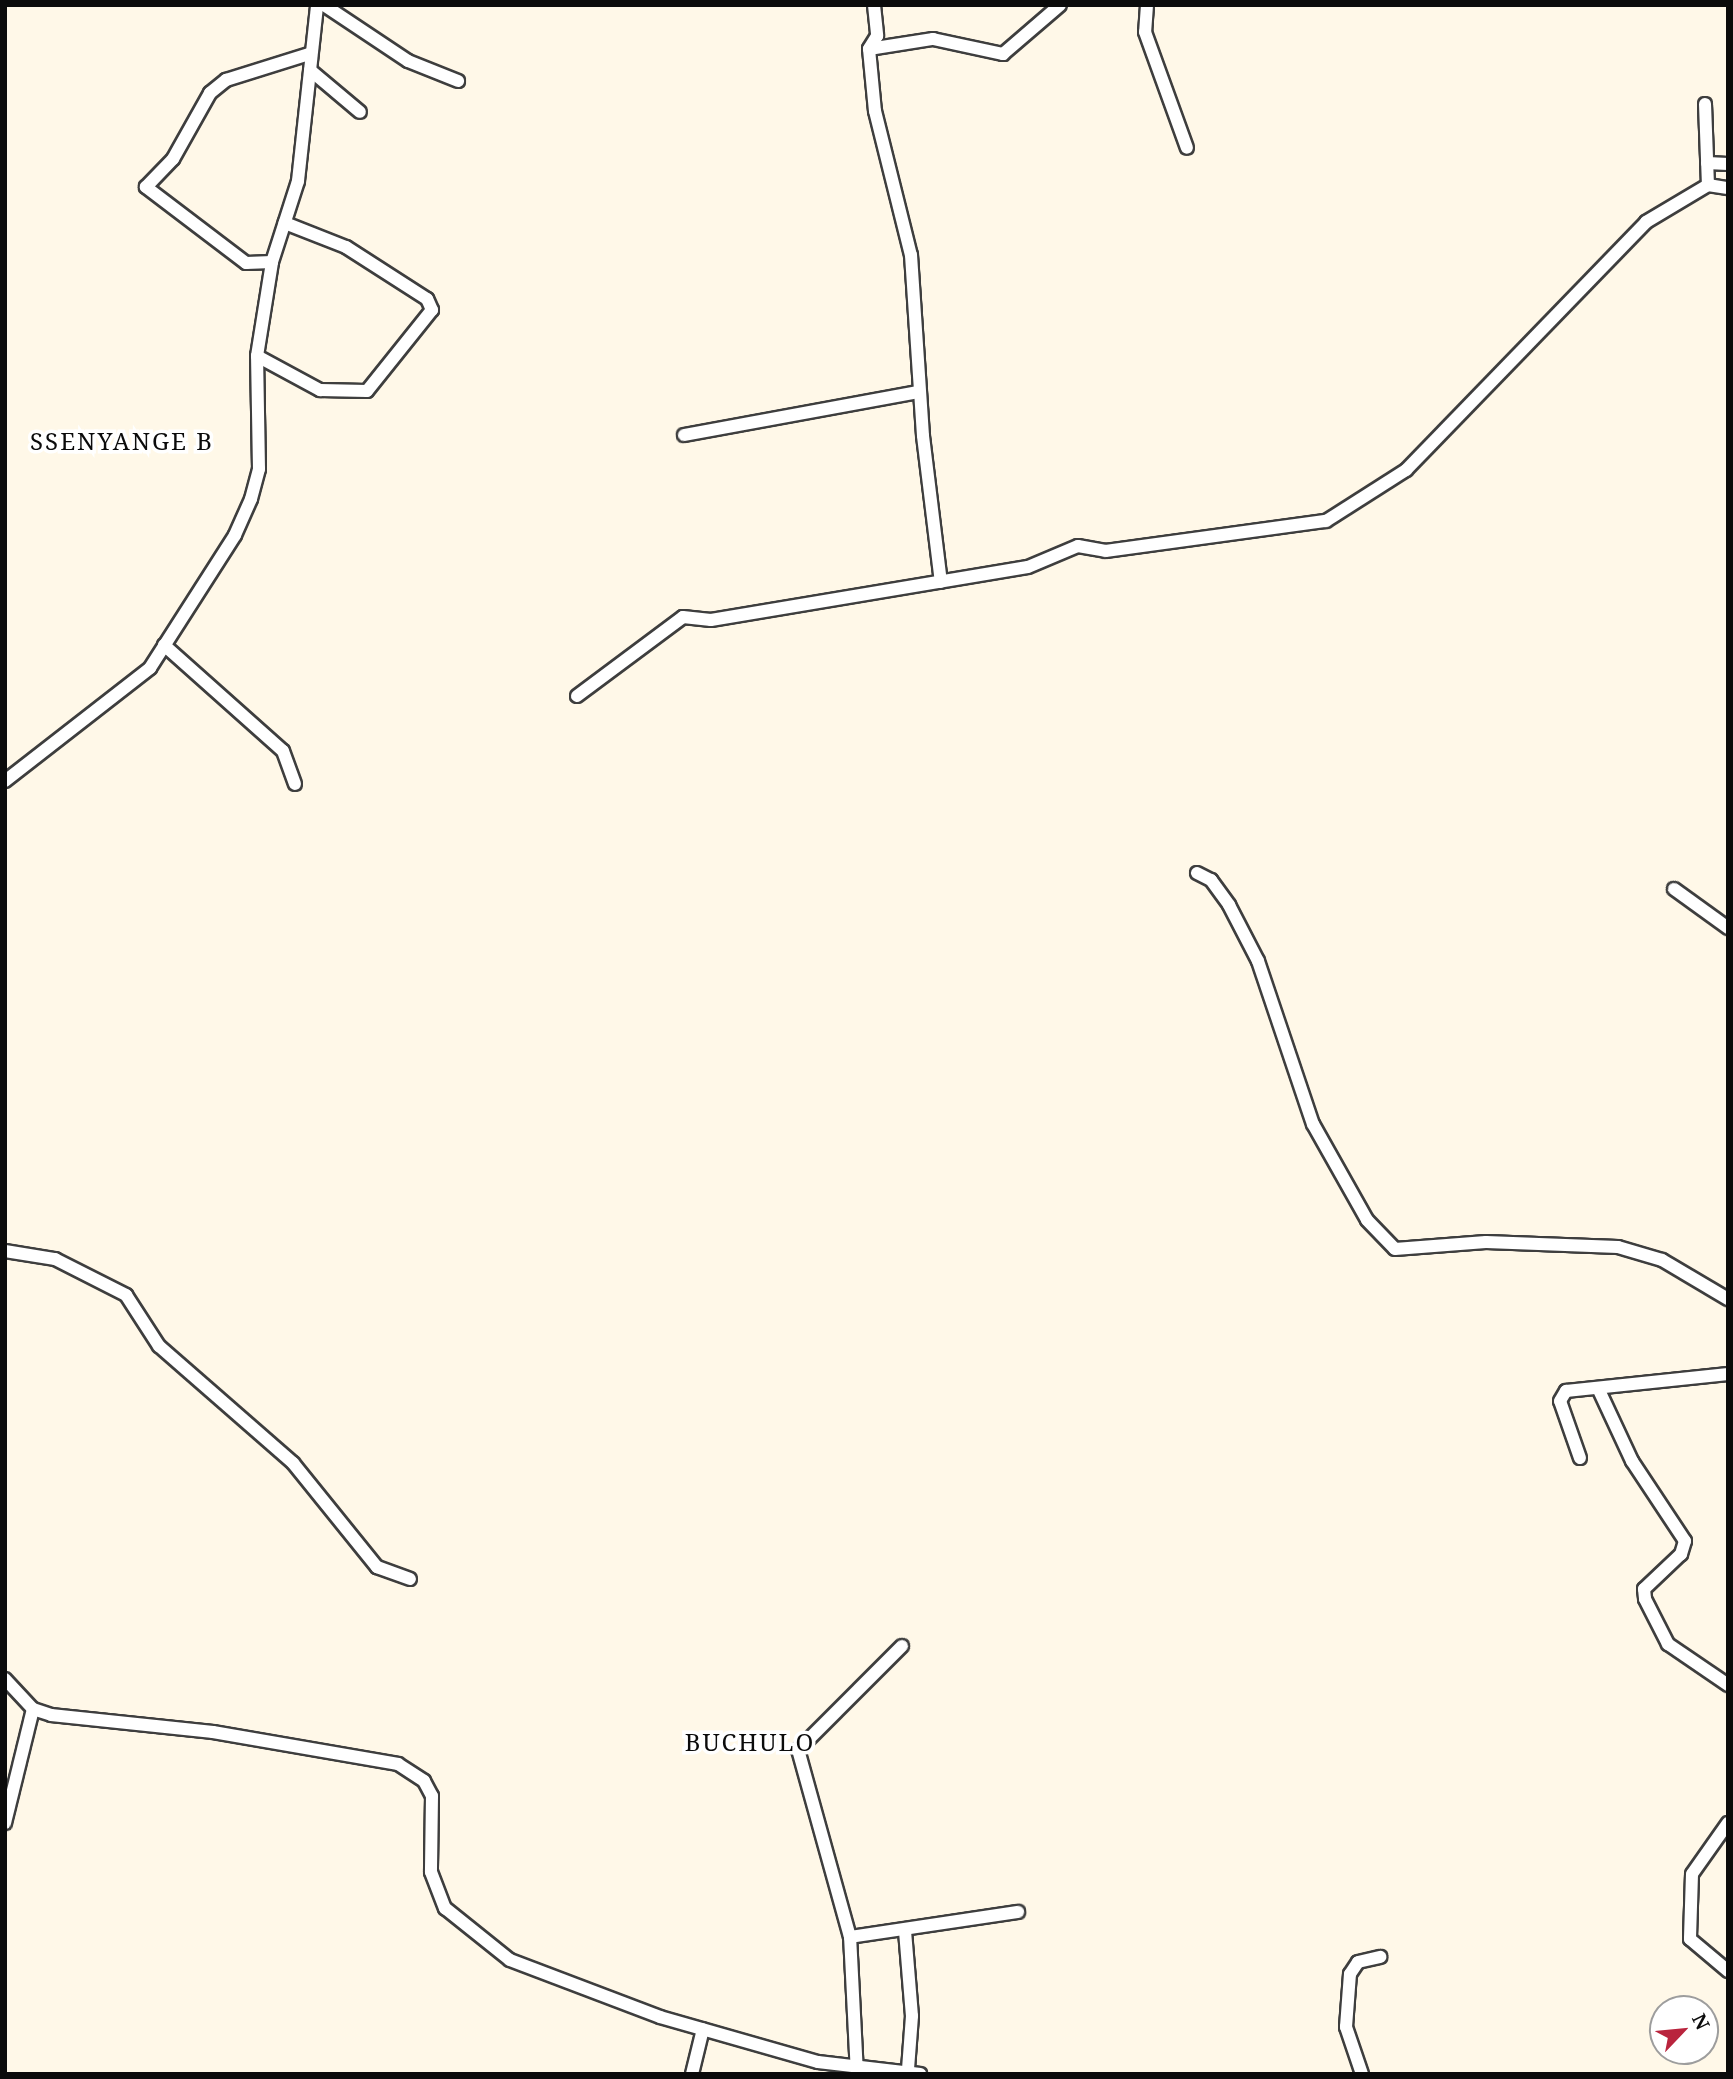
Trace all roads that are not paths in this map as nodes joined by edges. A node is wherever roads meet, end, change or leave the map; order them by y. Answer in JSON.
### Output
{"nodes":[{"id":1,"x":317,"y":5,"type":"edge"},
{"id":2,"x":324,"y":5,"type":"edge"},
{"id":3,"x":874,"y":5,"type":"edge"},
{"id":4,"x":1060,"y":5,"type":"edge"},
{"id":5,"x":1147,"y":5,"type":"edge"},
{"id":6,"x":869,"y":49,"type":"junction"},
{"id":7,"x":309,"y":54,"type":"junction"},
{"id":8,"x":310,"y":70,"type":"junction"},
{"id":9,"x":458,"y":81,"type":"dead end"},
{"id":10,"x":1706,"y":104,"type":"dead end"},
{"id":11,"x":360,"y":111,"type":"dead end"},
{"id":12,"x":1187,"y":148,"type":"dead end"},
{"id":13,"x":1707,"y":163,"type":"junction"},
{"id":14,"x":1728,"y":164,"type":"edge"},
{"id":15,"x":1708,"y":185,"type":"junction"},
{"id":16,"x":1728,"y":188,"type":"edge"},
{"id":17,"x":285,"y":223,"type":"junction"},
{"id":18,"x":272,"y":262,"type":"junction"},
{"id":19,"x":257,"y":356,"type":"junction"},
{"id":20,"x":919,"y":392,"type":"junction"},
{"id":21,"x":684,"y":435,"type":"dead end"},
{"id":22,"x":941,"y":582,"type":"junction"},
{"id":23,"x":164,"y":645,"type":"junction"},
{"id":24,"x":577,"y":696,"type":"dead end"},
{"id":25,"x":5,"y":781,"type":"edge"},
{"id":26,"x":295,"y":784,"type":"dead end"},
{"id":27,"x":1197,"y":873,"type":"dead end"},
{"id":28,"x":1674,"y":889,"type":"dead end"},
{"id":29,"x":1728,"y":928,"type":"edge"},
{"id":30,"x":5,"y":1251,"type":"edge"},
{"id":31,"x":1728,"y":1298,"type":"edge"},
{"id":32,"x":1728,"y":1374,"type":"edge"},
{"id":33,"x":1598,"y":1388,"type":"junction"},
{"id":34,"x":1580,"y":1458,"type":"dead end"},
{"id":35,"x":410,"y":1578,"type":"dead end"},
{"id":36,"x":902,"y":1646,"type":"dead end"},
{"id":37,"x":5,"y":1679,"type":"edge"},
{"id":38,"x":1728,"y":1685,"type":"edge"},
{"id":39,"x":33,"y":1709,"type":"junction"},
{"id":40,"x":5,"y":1822,"type":"edge"},
{"id":41,"x":1728,"y":1823,"type":"edge"},
{"id":42,"x":1018,"y":1912,"type":"dead end"},
{"id":43,"x":905,"y":1931,"type":"junction"},
{"id":44,"x":850,"y":1937,"type":"junction"},
{"id":45,"x":1381,"y":1958,"type":"dead end"},
{"id":46,"x":1728,"y":1971,"type":"edge"},
{"id":47,"x":703,"y":2029,"type":"junction"},
{"id":48,"x":857,"y":2071,"type":"edge"},
{"id":49,"x":914,"y":2071,"type":"edge"},
{"id":50,"x":692,"y":2074,"type":"edge"},
{"id":51,"x":1362,"y":2074,"type":"edge"}],
"edges":[{"from":1,"to":7,"type":"street"},
{"from":2,"to":9,"type":"street"},
{"from":3,"to":6,"type":"street"},
{"from":4,"to":6,"type":"street"},
{"from":5,"to":12,"type":"street"},
{"from":6,"to":20,"type":"street"},
{"from":7,"to":8,"type":"street"},
{"from":7,"to":18,"type":"street"},
{"from":8,"to":11,"type":"street"},
{"from":8,"to":17,"type":"street"},
{"from":10,"to":13,"type":"street"},
{"from":13,"to":14,"type":"street"},
{"from":13,"to":15,"type":"street"},
{"from":15,"to":16,"type":"street"},
{"from":15,"to":22,"type":"street"},
{"from":17,"to":18,"type":"street"},
{"from":17,"to":19,"type":"street"},
{"from":18,"to":19,"type":"street"},
{"from":19,"to":23,"type":"street"},
{"from":20,"to":21,"type":"street"},
{"from":20,"to":22,"type":"street"},
{"from":22,"to":24,"type":"street"},
{"from":23,"to":25,"type":"street"},
{"from":23,"to":26,"type":"street"},
{"from":27,"to":31,"type":"street"},
{"from":28,"to":29,"type":"street"},
{"from":30,"to":35,"type":"street"},
{"from":32,"to":33,"type":"street"},
{"from":33,"to":34,"type":"street"},
{"from":33,"to":38,"type":"street"},
{"from":36,"to":44,"type":"street"},
{"from":37,"to":39,"type":"street"},
{"from":39,"to":40,"type":"street"},
{"from":39,"to":47,"type":"street"},
{"from":41,"to":46,"type":"street"},
{"from":42,"to":43,"type":"street"},
{"from":43,"to":44,"type":"street"},
{"from":43,"to":49,"type":"street"},
{"from":44,"to":48,"type":"street"},
{"from":45,"to":51,"type":"street"},
{"from":47,"to":48,"type":"street"},
{"from":47,"to":50,"type":"street"},
{"from":48,"to":49,"type":"street"}]}
